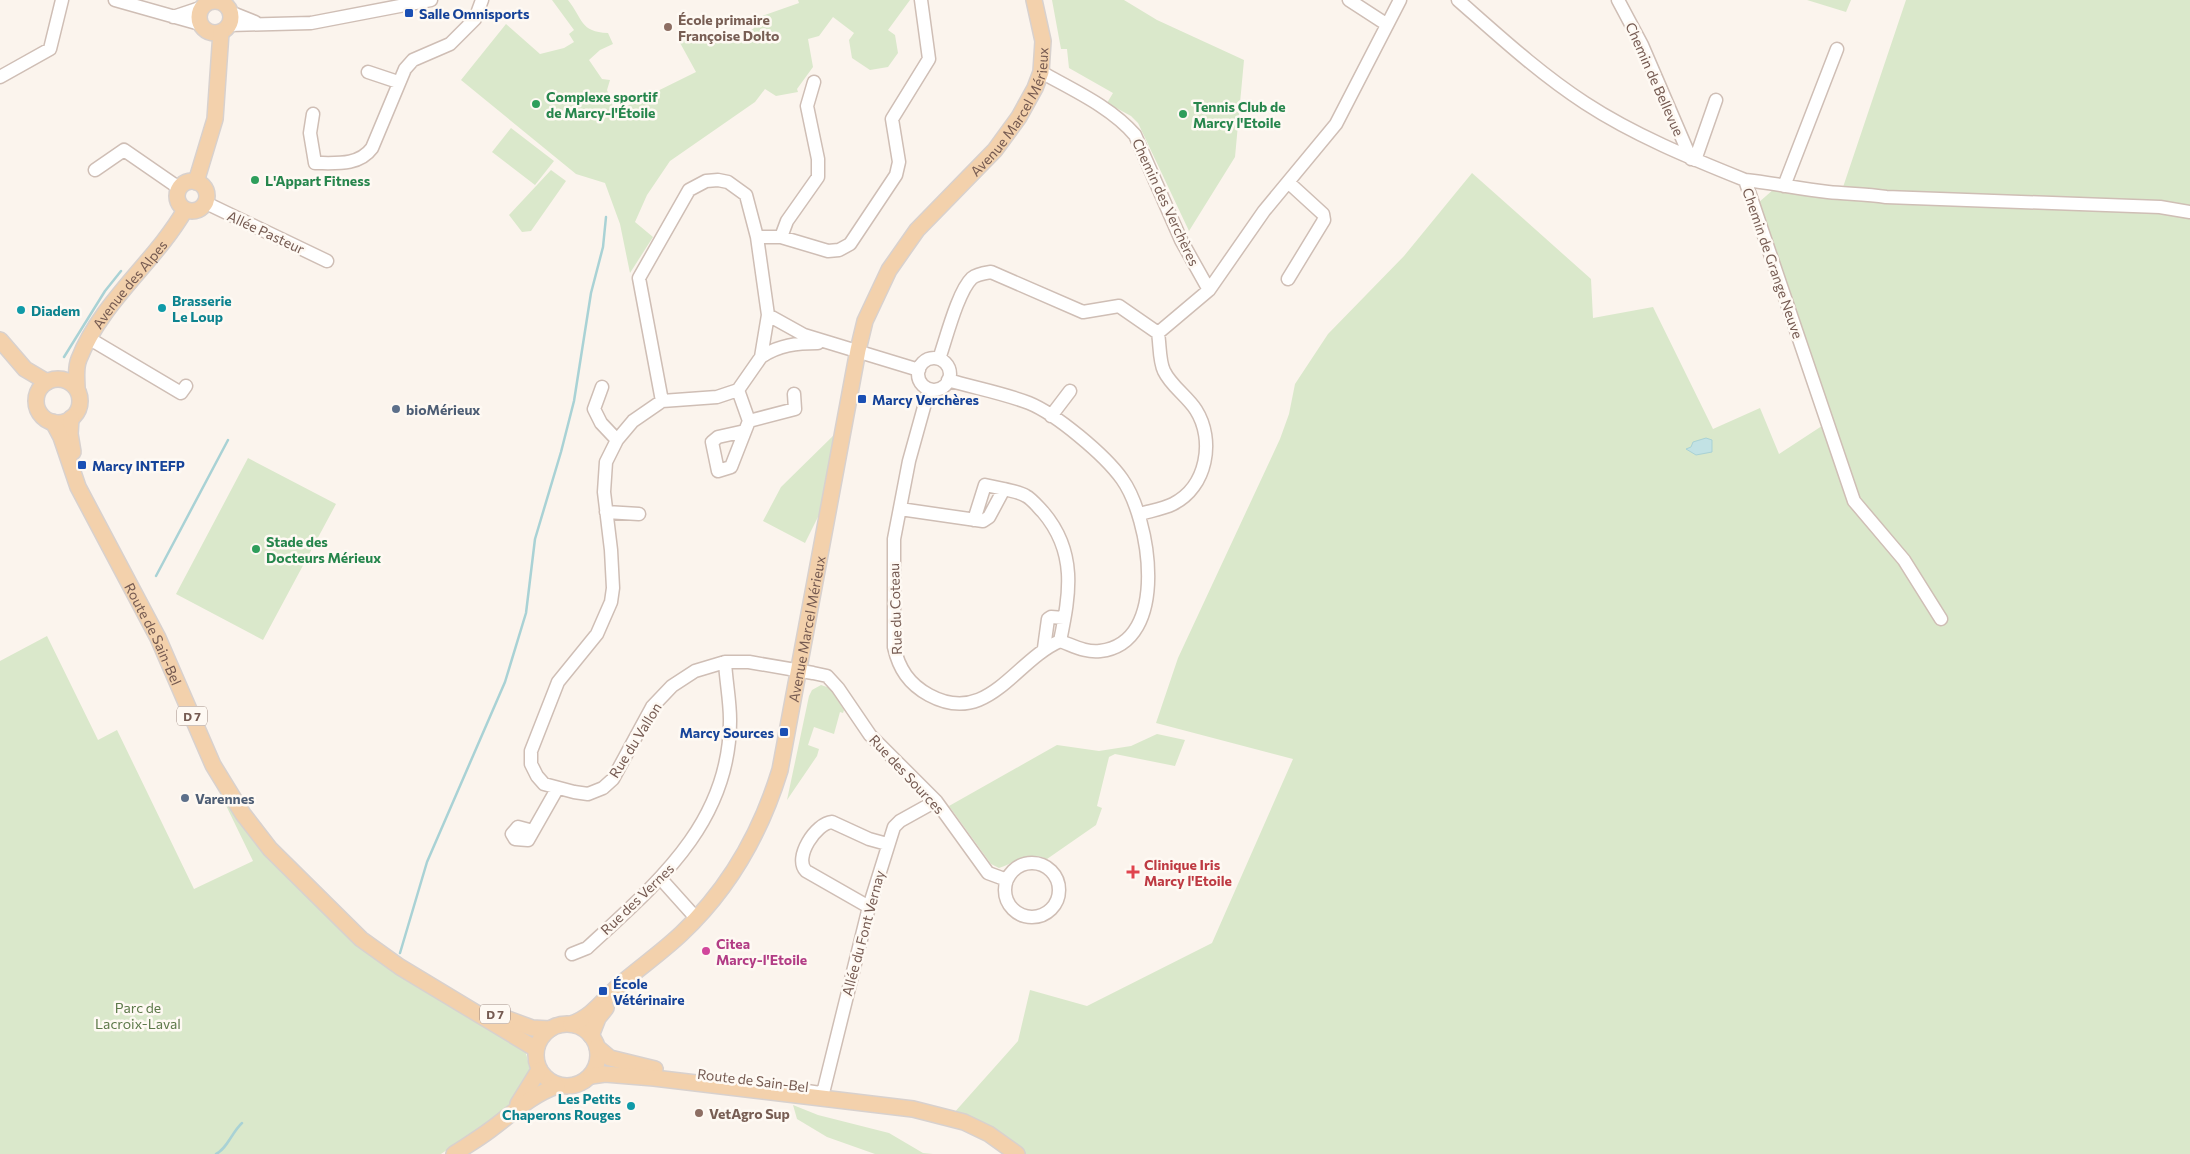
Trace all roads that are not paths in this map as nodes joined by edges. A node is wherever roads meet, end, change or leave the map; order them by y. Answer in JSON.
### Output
{"nodes":[{"id":1,"x":62,"y":0,"type":"edge"},
{"id":2,"x":115,"y":0,"type":"edge"},
{"id":3,"x":431,"y":0,"type":"edge"},
{"id":4,"x":921,"y":0,"type":"edge"},
{"id":5,"x":1034,"y":0,"type":"edge"},
{"id":6,"x":1349,"y":0,"type":"edge"},
{"id":7,"x":1400,"y":0,"type":"edge"},
{"id":8,"x":1458,"y":0,"type":"edge"},
{"id":9,"x":1618,"y":0,"type":"edge"},
{"id":10,"x":479,"y":3,"type":"edge"},
{"id":11,"x":217,"y":14,"type":"edge"},
{"id":12,"x":1386,"y":24,"type":"junction"},
{"id":13,"x":1837,"y":49,"type":"dead end"},
{"id":14,"x":368,"y":72,"type":"dead end"},
{"id":15,"x":1041,"y":72,"type":"junction"},
{"id":16,"x":0,"y":77,"type":"edge"},
{"id":17,"x":398,"y":82,"type":"junction"},
{"id":18,"x":814,"y":82,"type":"dead end"},
{"id":19,"x":1716,"y":100,"type":"dead end"},
{"id":20,"x":313,"y":114,"type":"dead end"},
{"id":21,"x":1800,"y":118,"type":"dead end"},
{"id":22,"x":1693,"y":160,"type":"junction"},
{"id":23,"x":95,"y":170,"type":"dead end"},
{"id":24,"x":1745,"y":180,"type":"junction"},
{"id":25,"x":196,"y":182,"type":"junction"},
{"id":26,"x":1288,"y":182,"type":"junction"},
{"id":27,"x":1780,"y":185,"type":"junction"},
{"id":28,"x":179,"y":188,"type":"junction"},
{"id":29,"x":206,"y":203,"type":"junction"},
{"id":30,"x":185,"y":210,"type":"junction"},
{"id":31,"x":2190,"y":212,"type":"edge"},
{"id":32,"x":757,"y":237,"type":"junction"},
{"id":33,"x":781,"y":237,"type":"junction"},
{"id":34,"x":327,"y":261,"type":"dead end"},
{"id":35,"x":1288,"y":279,"type":"dead end"},
{"id":36,"x":1209,"y":290,"type":"junction"},
{"id":37,"x":768,"y":315,"type":"junction"},
{"id":38,"x":1158,"y":333,"type":"junction"},
{"id":39,"x":90,"y":339,"type":"junction"},
{"id":40,"x":0,"y":340,"type":"edge"},
{"id":41,"x":831,"y":343,"type":"junction"},
{"id":42,"x":0,"y":349,"type":"edge"},
{"id":43,"x":862,"y":352,"type":"junction"},
{"id":44,"x":761,"y":357,"type":"junction"},
{"id":45,"x":939,"y":359,"type":"junction"},
{"id":46,"x":78,"y":360,"type":"junction"},
{"id":47,"x":919,"y":370,"type":"junction"},
{"id":48,"x":54,"y":380,"type":"junction"},
{"id":49,"x":948,"y":380,"type":"junction"},
{"id":50,"x":186,"y":386,"type":"dead end"},
{"id":51,"x":602,"y":387,"type":"dead end"},
{"id":52,"x":77,"y":389,"type":"junction"},
{"id":53,"x":929,"y":389,"type":"junction"},
{"id":54,"x":738,"y":390,"type":"junction"},
{"id":55,"x":1070,"y":391,"type":"dead end"},
{"id":56,"x":794,"y":394,"type":"dead end"},
{"id":57,"x":37,"y":396,"type":"junction"},
{"id":58,"x":662,"y":401,"type":"junction"},
{"id":59,"x":1051,"y":416,"type":"junction"},
{"id":60,"x":72,"y":418,"type":"junction"},
{"id":61,"x":53,"y":422,"type":"junction"},
{"id":62,"x":616,"y":440,"type":"junction"},
{"id":63,"x":1004,"y":489,"type":"junction"},
{"id":64,"x":900,"y":509,"type":"junction"},
{"id":65,"x":606,"y":512,"type":"junction"},
{"id":66,"x":639,"y":514,"type":"dead end"},
{"id":67,"x":1140,"y":514,"type":"junction"},
{"id":68,"x":974,"y":520,"type":"junction"},
{"id":69,"x":1064,"y":618,"type":"junction"},
{"id":70,"x":1941,"y":619,"type":"dead end"},
{"id":71,"x":1060,"y":641,"type":"junction"},
{"id":72,"x":1044,"y":648,"type":"junction"},
{"id":73,"x":724,"y":662,"type":"junction"},
{"id":74,"x":803,"y":672,"type":"junction"},
{"id":75,"x":557,"y":789,"type":"junction"},
{"id":76,"x":936,"y":801,"type":"junction"},
{"id":77,"x":533,"y":831,"type":"dead end"},
{"id":78,"x":887,"y":844,"type":"junction"},
{"id":79,"x":284,"y":862,"type":"junction"},
{"id":80,"x":661,"y":879,"type":"junction"},
{"id":81,"x":1007,"y":880,"type":"junction"},
{"id":82,"x":869,"y":907,"type":"junction"},
{"id":83,"x":696,"y":918,"type":"junction"},
{"id":84,"x":572,"y":954,"type":"dead end"},
{"id":85,"x":442,"y":990,"type":"junction"},
{"id":86,"x":571,"y":1024,"type":"junction"},
{"id":87,"x":550,"y":1028,"type":"junction"},
{"id":88,"x":594,"y":1041,"type":"junction"},
{"id":89,"x":536,"y":1049,"type":"junction"},
{"id":90,"x":539,"y":1070,"type":"junction"},
{"id":91,"x":591,"y":1076,"type":"junction"},
{"id":92,"x":558,"y":1086,"type":"junction"},
{"id":93,"x":824,"y":1089,"type":"junction"},
{"id":94,"x":778,"y":1092,"type":"junction"},
{"id":95,"x":517,"y":1107,"type":"junction"},
{"id":96,"x":911,"y":1109,"type":"junction"},
{"id":97,"x":454,"y":1154,"type":"edge"},
{"id":98,"x":1016,"y":1154,"type":"edge"}],
"edges":[{"from":1,"to":16,"type":"street"},
{"from":2,"to":11,"type":"street"},
{"from":3,"to":11,"type":"street"},
{"from":4,"to":33,"type":"street"},
{"from":5,"to":15,"type":"main road","name":"Avenue Marcel Mérieux"},
{"from":6,"to":12,"type":"street"},
{"from":7,"to":12,"type":"street"},
{"from":8,"to":22,"type":"street","name":"Chemin de Grange Neuve"},
{"from":9,"to":22,"type":"street","name":"Chemin de Bellevue"},
{"from":10,"to":17,"type":"street"},
{"from":11,"to":25,"type":"main road"},
{"from":12,"to":26,"type":"street"},
{"from":13,"to":27,"type":"street"},
{"from":14,"to":17,"type":"street"},
{"from":15,"to":36,"type":"street","name":"Chemin des Verchères"},
{"from":15,"to":43,"type":"main road","name":"Avenue Marcel Mérieux"},
{"from":17,"to":20,"type":"street"},
{"from":18,"to":33,"type":"street"},
{"from":19,"to":22,"type":"street"},
{"from":21,"to":27,"type":"street"},
{"from":22,"to":24,"type":"street","name":"Chemin de Grange Neuve"},
{"from":23,"to":28,"type":"street"},
{"from":24,"to":27,"type":"street"},
{"from":24,"to":70,"type":"street","name":"Chemin de Grange Neuve"},
{"from":25,"to":28,"type":"main road"},
{"from":25,"to":29,"type":"main road"},
{"from":26,"to":35,"type":"street"},
{"from":26,"to":36,"type":"street"},
{"from":27,"to":31,"type":"street"},
{"from":28,"to":30,"type":"main road"},
{"from":29,"to":30,"type":"main road"},
{"from":29,"to":34,"type":"street","name":"Allée Pasteur"},
{"from":30,"to":39,"type":"main road","name":"Avenue des Alpes"},
{"from":32,"to":33,"type":"street"},
{"from":32,"to":37,"type":"street"},
{"from":32,"to":58,"type":"street"},
{"from":36,"to":38,"type":"street"},
{"from":37,"to":41,"type":"street"},
{"from":37,"to":44,"type":"street"},
{"from":38,"to":45,"type":"street"},
{"from":38,"to":67,"type":"street"},
{"from":39,"to":46,"type":"main road","name":"Avenue des Alpes"},
{"from":39,"to":50,"type":"street"},
{"from":40,"to":48,"type":"main road"},
{"from":41,"to":43,"type":"street"},
{"from":41,"to":44,"type":"street"},
{"from":42,"to":57,"type":"main road"},
{"from":43,"to":47,"type":"street"},
{"from":43,"to":74,"type":"main road","name":"Avenue Marcel Mérieux"},
{"from":44,"to":54,"type":"street"},
{"from":45,"to":47,"type":"street"},
{"from":45,"to":49,"type":"street"},
{"from":46,"to":48,"type":"main road","name":"Avenue des Alpes"},
{"from":46,"to":52,"type":"main road","name":"Avenue des Alpes"},
{"from":47,"to":53,"type":"street"},
{"from":48,"to":52,"type":"main road"},
{"from":48,"to":57,"type":"main road"},
{"from":49,"to":53,"type":"street"},
{"from":49,"to":59,"type":"street"},
{"from":51,"to":62,"type":"street"},
{"from":52,"to":60,"type":"main road"},
{"from":53,"to":64,"type":"street","name":"Rue du Coteau"},
{"from":54,"to":56,"type":"street"},
{"from":54,"to":58,"type":"street"},
{"from":55,"to":59,"type":"street"},
{"from":57,"to":61,"type":"main road"},
{"from":58,"to":62,"type":"street","name":"Rue du Vallon"},
{"from":59,"to":67,"type":"street"},
{"from":60,"to":61,"type":"main road"},
{"from":60,"to":79,"type":"main road","name":"Route de Sain-Bel","number":"D 7"},
{"from":61,"to":79,"type":"main road","name":"Route de Sain-Bel","number":"D 7"},
{"from":62,"to":65,"type":"street","name":"Rue du Vallon"},
{"from":63,"to":68,"type":"street"},
{"from":63,"to":68,"type":"street"},
{"from":63,"to":69,"type":"street"},
{"from":64,"to":68,"type":"street"},
{"from":64,"to":72,"type":"street","name":"Rue du Coteau"},
{"from":65,"to":66,"type":"street"},
{"from":65,"to":75,"type":"street","name":"Rue du Vallon"},
{"from":67,"to":71,"type":"street"},
{"from":69,"to":71,"type":"street"},
{"from":69,"to":72,"type":"street"},
{"from":71,"to":72,"type":"street","name":"Rue du Coteau"},
{"from":73,"to":74,"type":"street","name":"Rue du Vallon"},
{"from":73,"to":75,"type":"street","name":"Rue du Vallon"},
{"from":73,"to":80,"type":"street","name":"Rue des Vernes"},
{"from":74,"to":76,"type":"street","name":"Rue des Sources"},
{"from":74,"to":83,"type":"main road","name":"Avenue Marcel Mérieux"},
{"from":74,"to":88,"type":"main road","name":"Avenue Marcel Mérieux"},
{"from":75,"to":77,"type":"street"},
{"from":76,"to":78,"type":"street","name":"Allée du Font Vernay"},
{"from":76,"to":81,"type":"street","name":"Rue des Sources"},
{"from":78,"to":82,"type":"street","name":"Allée du Font Vernay"},
{"from":78,"to":82,"type":"street"},
{"from":79,"to":85,"type":"main road","name":"Route de Sain-Bel","number":"D 7"},
{"from":80,"to":83,"type":"street"},
{"from":80,"to":84,"type":"street","name":"Rue des Vernes"},
{"from":81,"to":81,"type":"street"},
{"from":82,"to":93,"type":"street","name":"Allée du Font Vernay"},
{"from":83,"to":86,"type":"main road","name":"Avenue Marcel Mérieux"},
{"from":85,"to":87,"type":"main road","name":"Route de Sain-Bel","number":"D 7"},
{"from":85,"to":89,"type":"main road","name":"Route de Sain-Bel","number":"D 7"},
{"from":86,"to":87,"type":"main road"},
{"from":86,"to":88,"type":"main road"},
{"from":87,"to":89,"type":"main road"},
{"from":88,"to":91,"type":"main road"},
{"from":88,"to":93,"type":"main road","name":"Route de Sain-Bel"},
{"from":89,"to":90,"type":"main road"},
{"from":90,"to":92,"type":"main road"},
{"from":90,"to":95,"type":"main road"},
{"from":91,"to":92,"type":"main road"},
{"from":91,"to":94,"type":"main road","name":"Route de Sain-Bel"},
{"from":92,"to":95,"type":"main road"},
{"from":93,"to":94,"type":"street"},
{"from":93,"to":96,"type":"main road","name":"Route de Sain-Bel"},
{"from":94,"to":96,"type":"main road","name":"Route de Sain-Bel"},
{"from":95,"to":97,"type":"main road"},
{"from":96,"to":98,"type":"main road","name":"Route de Sain-Bel"}]}
